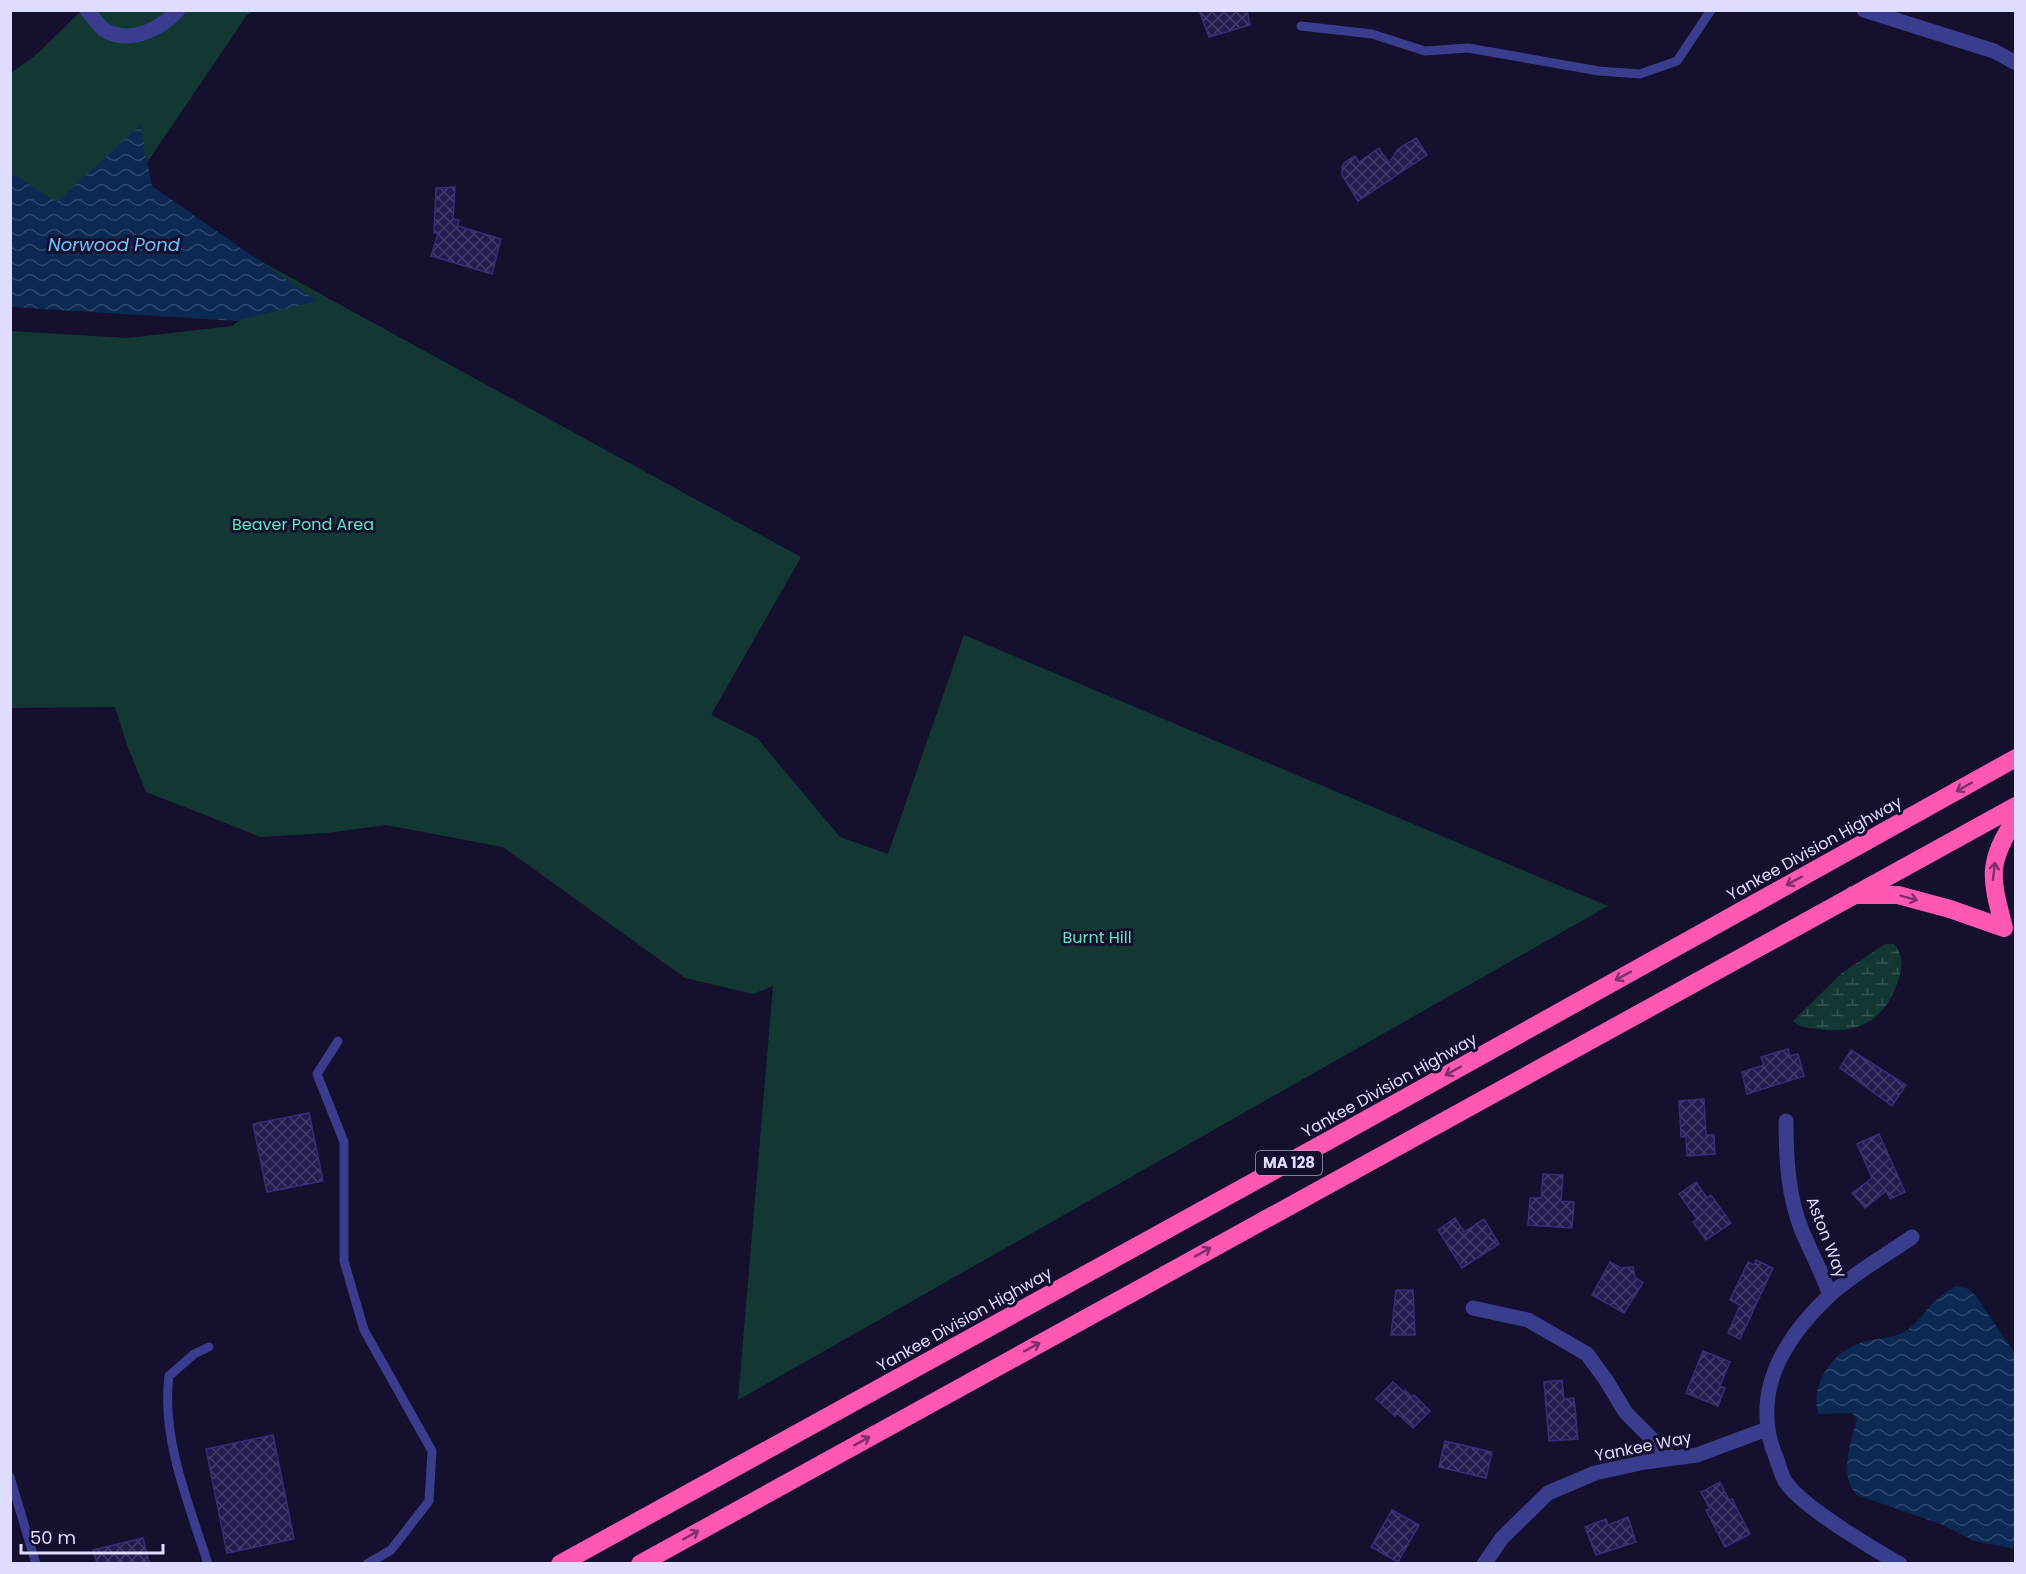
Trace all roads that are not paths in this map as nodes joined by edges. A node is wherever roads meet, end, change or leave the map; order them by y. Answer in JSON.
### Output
{"nodes":[{"id":1,"x":87,"y":10,"type":"edge"},
{"id":2,"x":178,"y":10,"type":"edge"},
{"id":3,"x":1711,"y":10,"type":"edge"},
{"id":4,"x":1864,"y":10,"type":"edge"},
{"id":5,"x":1301,"y":26,"type":"dead end"},
{"id":6,"x":2016,"y":63,"type":"edge"},
{"id":7,"x":2016,"y":758,"type":"edge"},
{"id":8,"x":2016,"y":806,"type":"edge"},
{"id":9,"x":2016,"y":818,"type":"edge"},
{"id":10,"x":1851,"y":895,"type":"junction"},
{"id":11,"x":338,"y":1041,"type":"dead end"},
{"id":12,"x":1786,"y":1121,"type":"dead end"},
{"id":13,"x":1912,"y":1237,"type":"dead end"},
{"id":14,"x":1830,"y":1295,"type":"junction"},
{"id":15,"x":1473,"y":1308,"type":"dead end"},
{"id":16,"x":208,"y":1347,"type":"dead end"},
{"id":17,"x":1767,"y":1429,"type":"junction"},
{"id":18,"x":1671,"y":1458,"type":"junction"},
{"id":19,"x":10,"y":1477,"type":"edge"},
{"id":20,"x":36,"y":1563,"type":"edge"},
{"id":21,"x":208,"y":1563,"type":"edge"},
{"id":22,"x":367,"y":1563,"type":"edge"},
{"id":23,"x":560,"y":1563,"type":"edge"},
{"id":24,"x":640,"y":1563,"type":"edge"},
{"id":25,"x":1484,"y":1563,"type":"edge"},
{"id":26,"x":1900,"y":1563,"type":"edge"}],
"edges":[{"from":1,"to":2,"type":"street"},
{"from":3,"to":5,"type":"lane"},
{"from":4,"to":6,"type":"street"},
{"from":7,"to":23,"type":"highway","name":"Yankee Division Highway","number":"MA 128","one_way":true},
{"from":8,"to":10,"type":"highway","number":"MA 128"},
{"from":10,"to":9,"type":"highway","one_way":true},
{"from":24,"to":10,"type":"highway","number":"MA 128","one_way":true},
{"from":11,"to":22,"type":"lane"},
{"from":12,"to":14,"type":"street","name":"Aston Way"},
{"from":13,"to":14,"type":"street"},
{"from":14,"to":17,"type":"street"},
{"from":15,"to":18,"type":"street"},
{"from":16,"to":21,"type":"lane"},
{"from":17,"to":18,"type":"street","name":"Yankee Way"},
{"from":17,"to":26,"type":"street"},
{"from":18,"to":25,"type":"street","name":"Yankee Way"},
{"from":19,"to":20,"type":"lane"}]}
